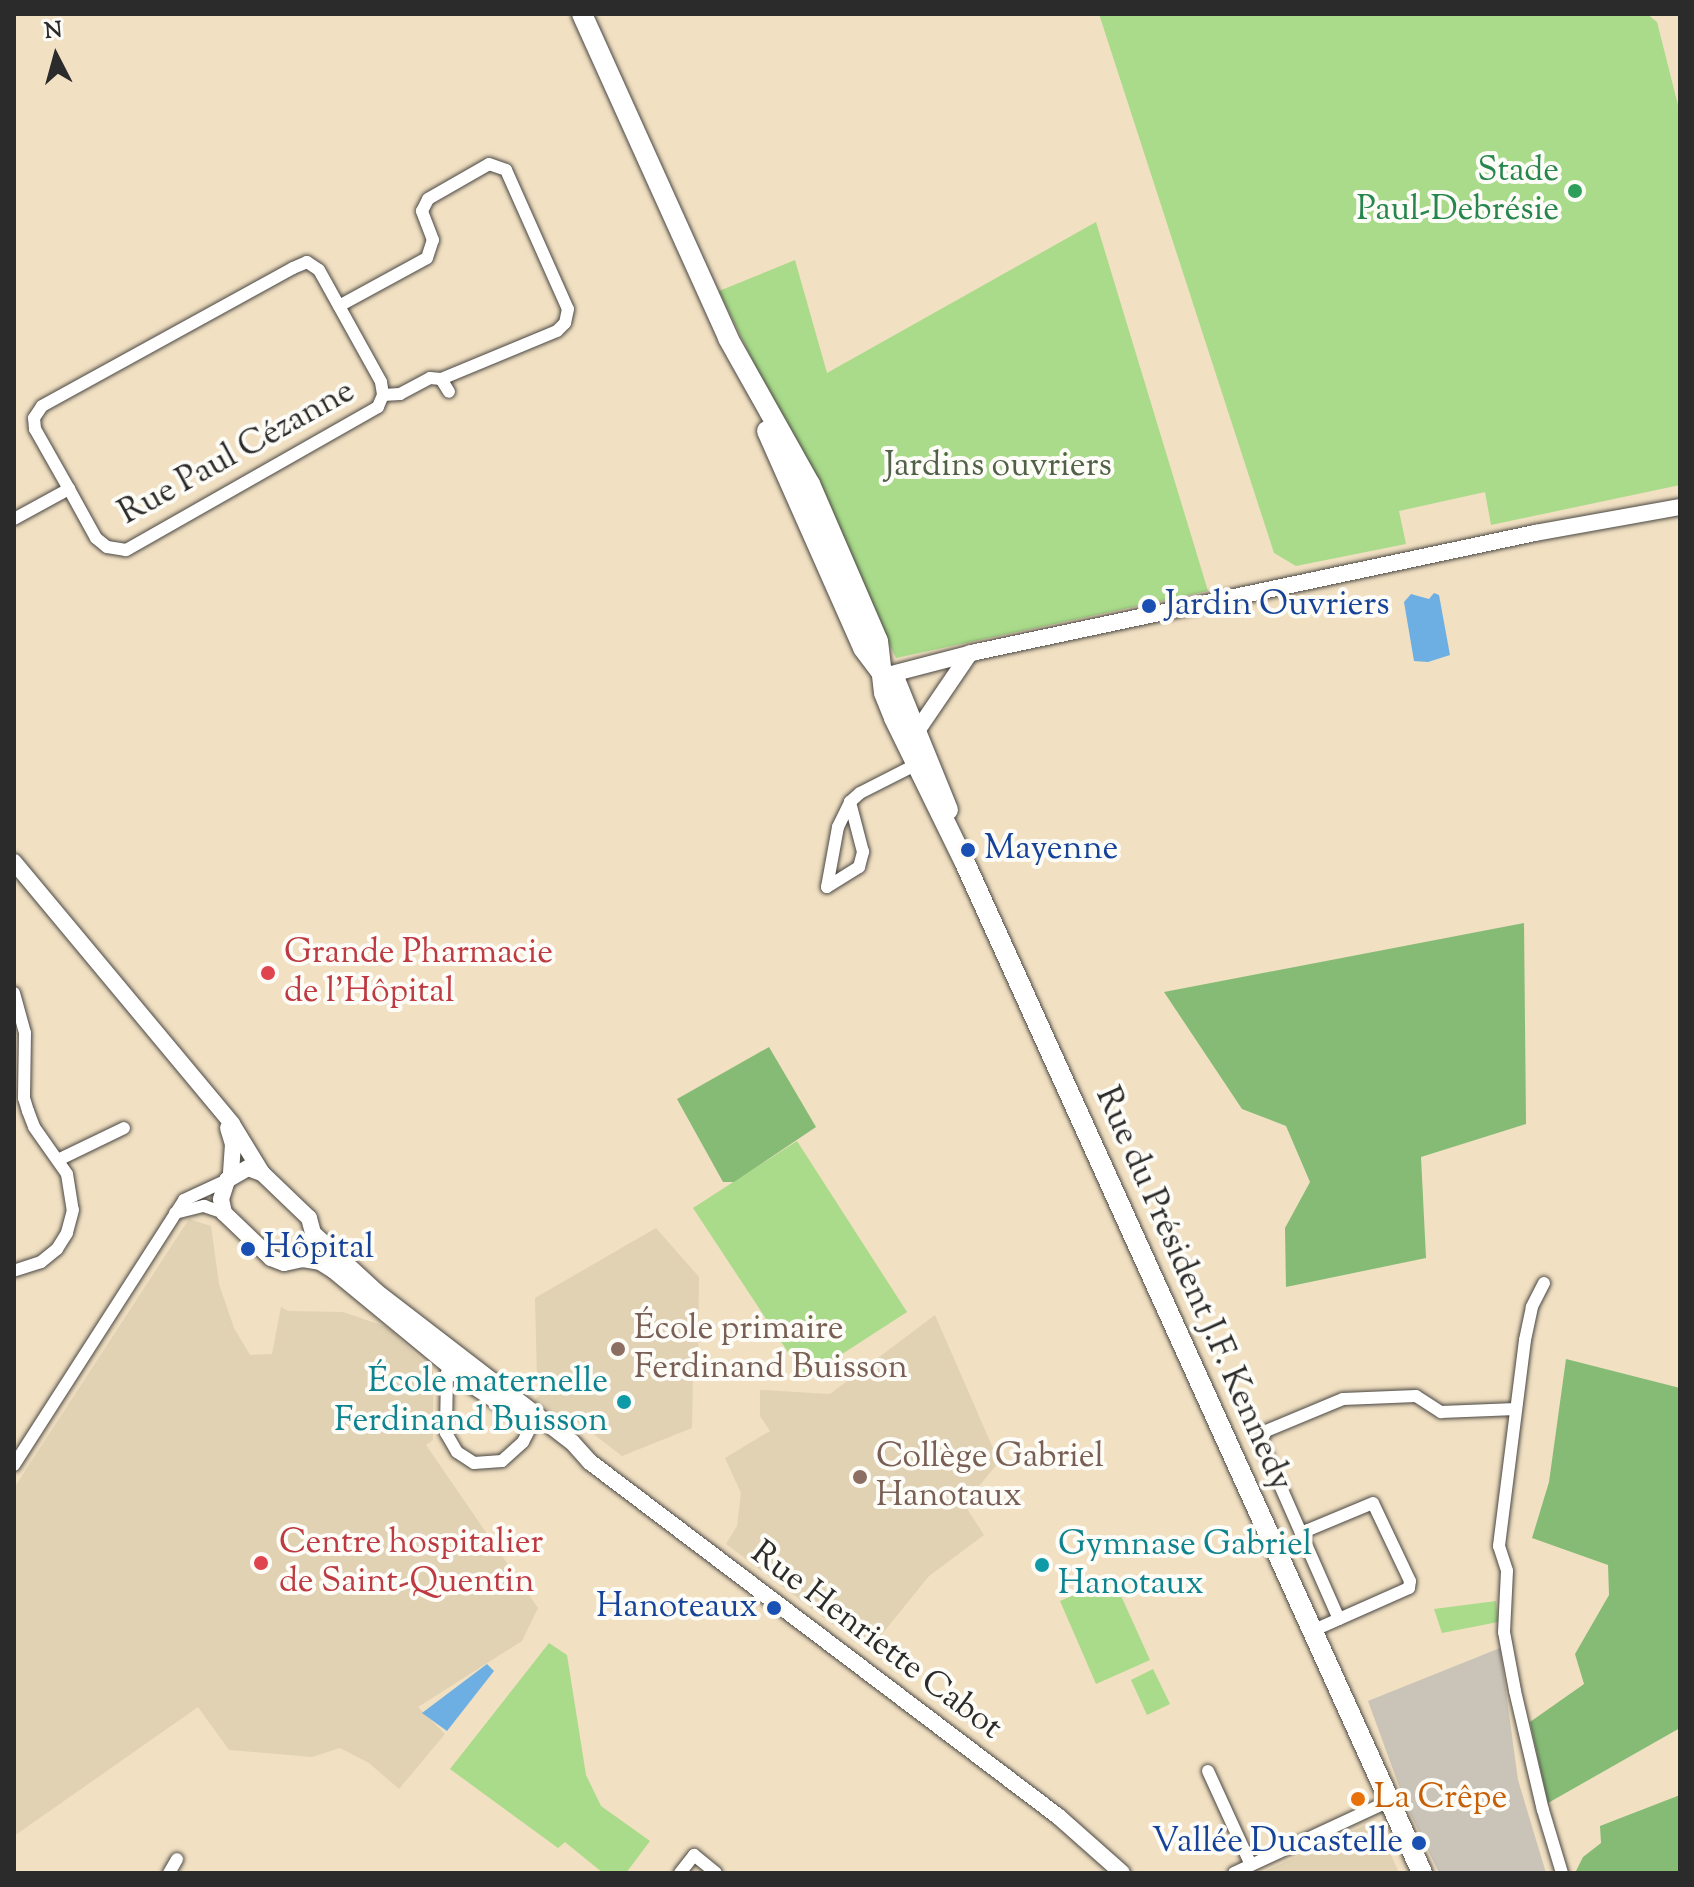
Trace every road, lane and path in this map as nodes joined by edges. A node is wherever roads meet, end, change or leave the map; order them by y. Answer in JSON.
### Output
{"nodes":[{"id":1,"x":582,"y":14,"type":"edge"},
{"id":2,"x":339,"y":306,"type":"junction"},
{"id":3,"x":441,"y":379,"type":"junction"},
{"id":4,"x":449,"y":392,"type":"dead end"},
{"id":5,"x":383,"y":395,"type":"junction"},
{"id":6,"x":69,"y":489,"type":"junction"},
{"id":7,"x":1680,"y":507,"type":"edge"},
{"id":8,"x":14,"y":519,"type":"edge"},
{"id":9,"x":970,"y":653,"type":"junction"},
{"id":10,"x":884,"y":676,"type":"junction"},
{"id":11,"x":917,"y":731,"type":"junction"},
{"id":12,"x":922,"y":762,"type":"junction"},
{"id":13,"x":850,"y":802,"type":"junction"},
{"id":14,"x":14,"y":862,"type":"edge"},
{"id":15,"x":14,"y":993,"type":"edge"},
{"id":16,"x":224,"y":1115,"type":"junction"},
{"id":17,"x":124,"y":1128,"type":"dead end"},
{"id":18,"x":60,"y":1159,"type":"junction"},
{"id":19,"x":262,"y":1173,"type":"junction"},
{"id":20,"x":229,"y":1178,"type":"junction"},
{"id":21,"x":175,"y":1213,"type":"junction"},
{"id":22,"x":224,"y":1213,"type":"junction"},
{"id":23,"x":315,"y":1235,"type":"junction"},
{"id":24,"x":303,"y":1259,"type":"junction"},
{"id":25,"x":14,"y":1271,"type":"edge"},
{"id":26,"x":1544,"y":1283,"type":"dead end"},
{"id":27,"x":451,"y":1368,"type":"junction"},
{"id":28,"x":515,"y":1400,"type":"junction"},
{"id":29,"x":1516,"y":1409,"type":"junction"},
{"id":30,"x":532,"y":1424,"type":"junction"},
{"id":31,"x":590,"y":1462,"type":"junction"},
{"id":32,"x":14,"y":1465,"type":"edge"},
{"id":33,"x":1301,"y":1533,"type":"junction"},
{"id":34,"x":1339,"y":1619,"type":"junction"},
{"id":35,"x":1312,"y":1631,"type":"junction"},
{"id":36,"x":1208,"y":1771,"type":"dead end"},
{"id":37,"x":1389,"y":1801,"type":"junction"},
{"id":38,"x":177,"y":1859,"type":"dead end"},
{"id":39,"x":1251,"y":1865,"type":"junction"},
{"id":40,"x":169,"y":1873,"type":"edge"},
{"id":41,"x":680,"y":1873,"type":"edge"},
{"id":42,"x":716,"y":1873,"type":"edge"},
{"id":43,"x":1122,"y":1873,"type":"edge"},
{"id":44,"x":1234,"y":1873,"type":"edge"},
{"id":45,"x":1422,"y":1873,"type":"edge"},
{"id":46,"x":1562,"y":1873,"type":"edge"}],
"edges":[{"from":1,"to":10,"type":"main road","name":"Rue du Président J.F. Kennedy"},
{"from":2,"to":3,"type":"street"},
{"from":2,"to":5,"type":"street","name":"Rue Paul Cézanne"},
{"from":2,"to":6,"type":"street","name":"Rue Paul Cézanne"},
{"from":3,"to":4,"type":"street"},
{"from":3,"to":5,"type":"street"},
{"from":5,"to":6,"type":"street","name":"Rue Paul Cézanne"},
{"from":6,"to":8,"type":"street"},
{"from":7,"to":9,"type":"street"},
{"from":9,"to":10,"type":"street"},
{"from":9,"to":11,"type":"street"},
{"from":10,"to":11,"type":"main road","name":"Rue du Président J.F. Kennedy"},
{"from":10,"to":12,"type":"main road","name":"Rue du Président J.F. Kennedy"},
{"from":11,"to":12,"type":"main road","name":"Rue du Président J.F. Kennedy"},
{"from":12,"to":13,"type":"street"},
{"from":12,"to":35,"type":"main road","name":"Rue du Président J.F. Kennedy"},
{"from":13,"to":13,"type":"street"},
{"from":14,"to":16,"type":"street"},
{"from":15,"to":18,"type":"street"},
{"from":16,"to":19,"type":"street"},
{"from":16,"to":20,"type":"street"},
{"from":17,"to":18,"type":"street"},
{"from":18,"to":25,"type":"street"},
{"from":19,"to":20,"type":"street"},
{"from":19,"to":23,"type":"street","name":"Rue Henriette Cabot"},
{"from":20,"to":21,"type":"street"},
{"from":20,"to":22,"type":"street"},
{"from":21,"to":22,"type":"street"},
{"from":21,"to":32,"type":"street"},
{"from":22,"to":24,"type":"street","name":"Rue Henriette Cabot"},
{"from":23,"to":24,"type":"street"},
{"from":23,"to":28,"type":"street","name":"Rue Henriette Cabot"},
{"from":24,"to":27,"type":"street","name":"Rue Henriette Cabot"},
{"from":26,"to":29,"type":"street"},
{"from":27,"to":28,"type":"street"},
{"from":27,"to":30,"type":"street","name":"Rue Henriette Cabot"},
{"from":27,"to":30,"type":"street"},
{"from":28,"to":31,"type":"street","name":"Rue Henriette Cabot"},
{"from":29,"to":33,"type":"street"},
{"from":29,"to":46,"type":"street"},
{"from":30,"to":31,"type":"street","name":"Rue Henriette Cabot"},
{"from":31,"to":43,"type":"street","name":"Rue Henriette Cabot"},
{"from":33,"to":34,"type":"street"},
{"from":33,"to":34,"type":"street"},
{"from":34,"to":35,"type":"street"},
{"from":35,"to":37,"type":"main road","name":"Rue du Président J.F. Kennedy"},
{"from":36,"to":39,"type":"street"},
{"from":37,"to":39,"type":"street"},
{"from":37,"to":45,"type":"main road","name":"Rue du Président J.F. Kennedy"},
{"from":38,"to":40,"type":"street"},
{"from":39,"to":44,"type":"street"},
{"from":41,"to":42,"type":"street"}]}
